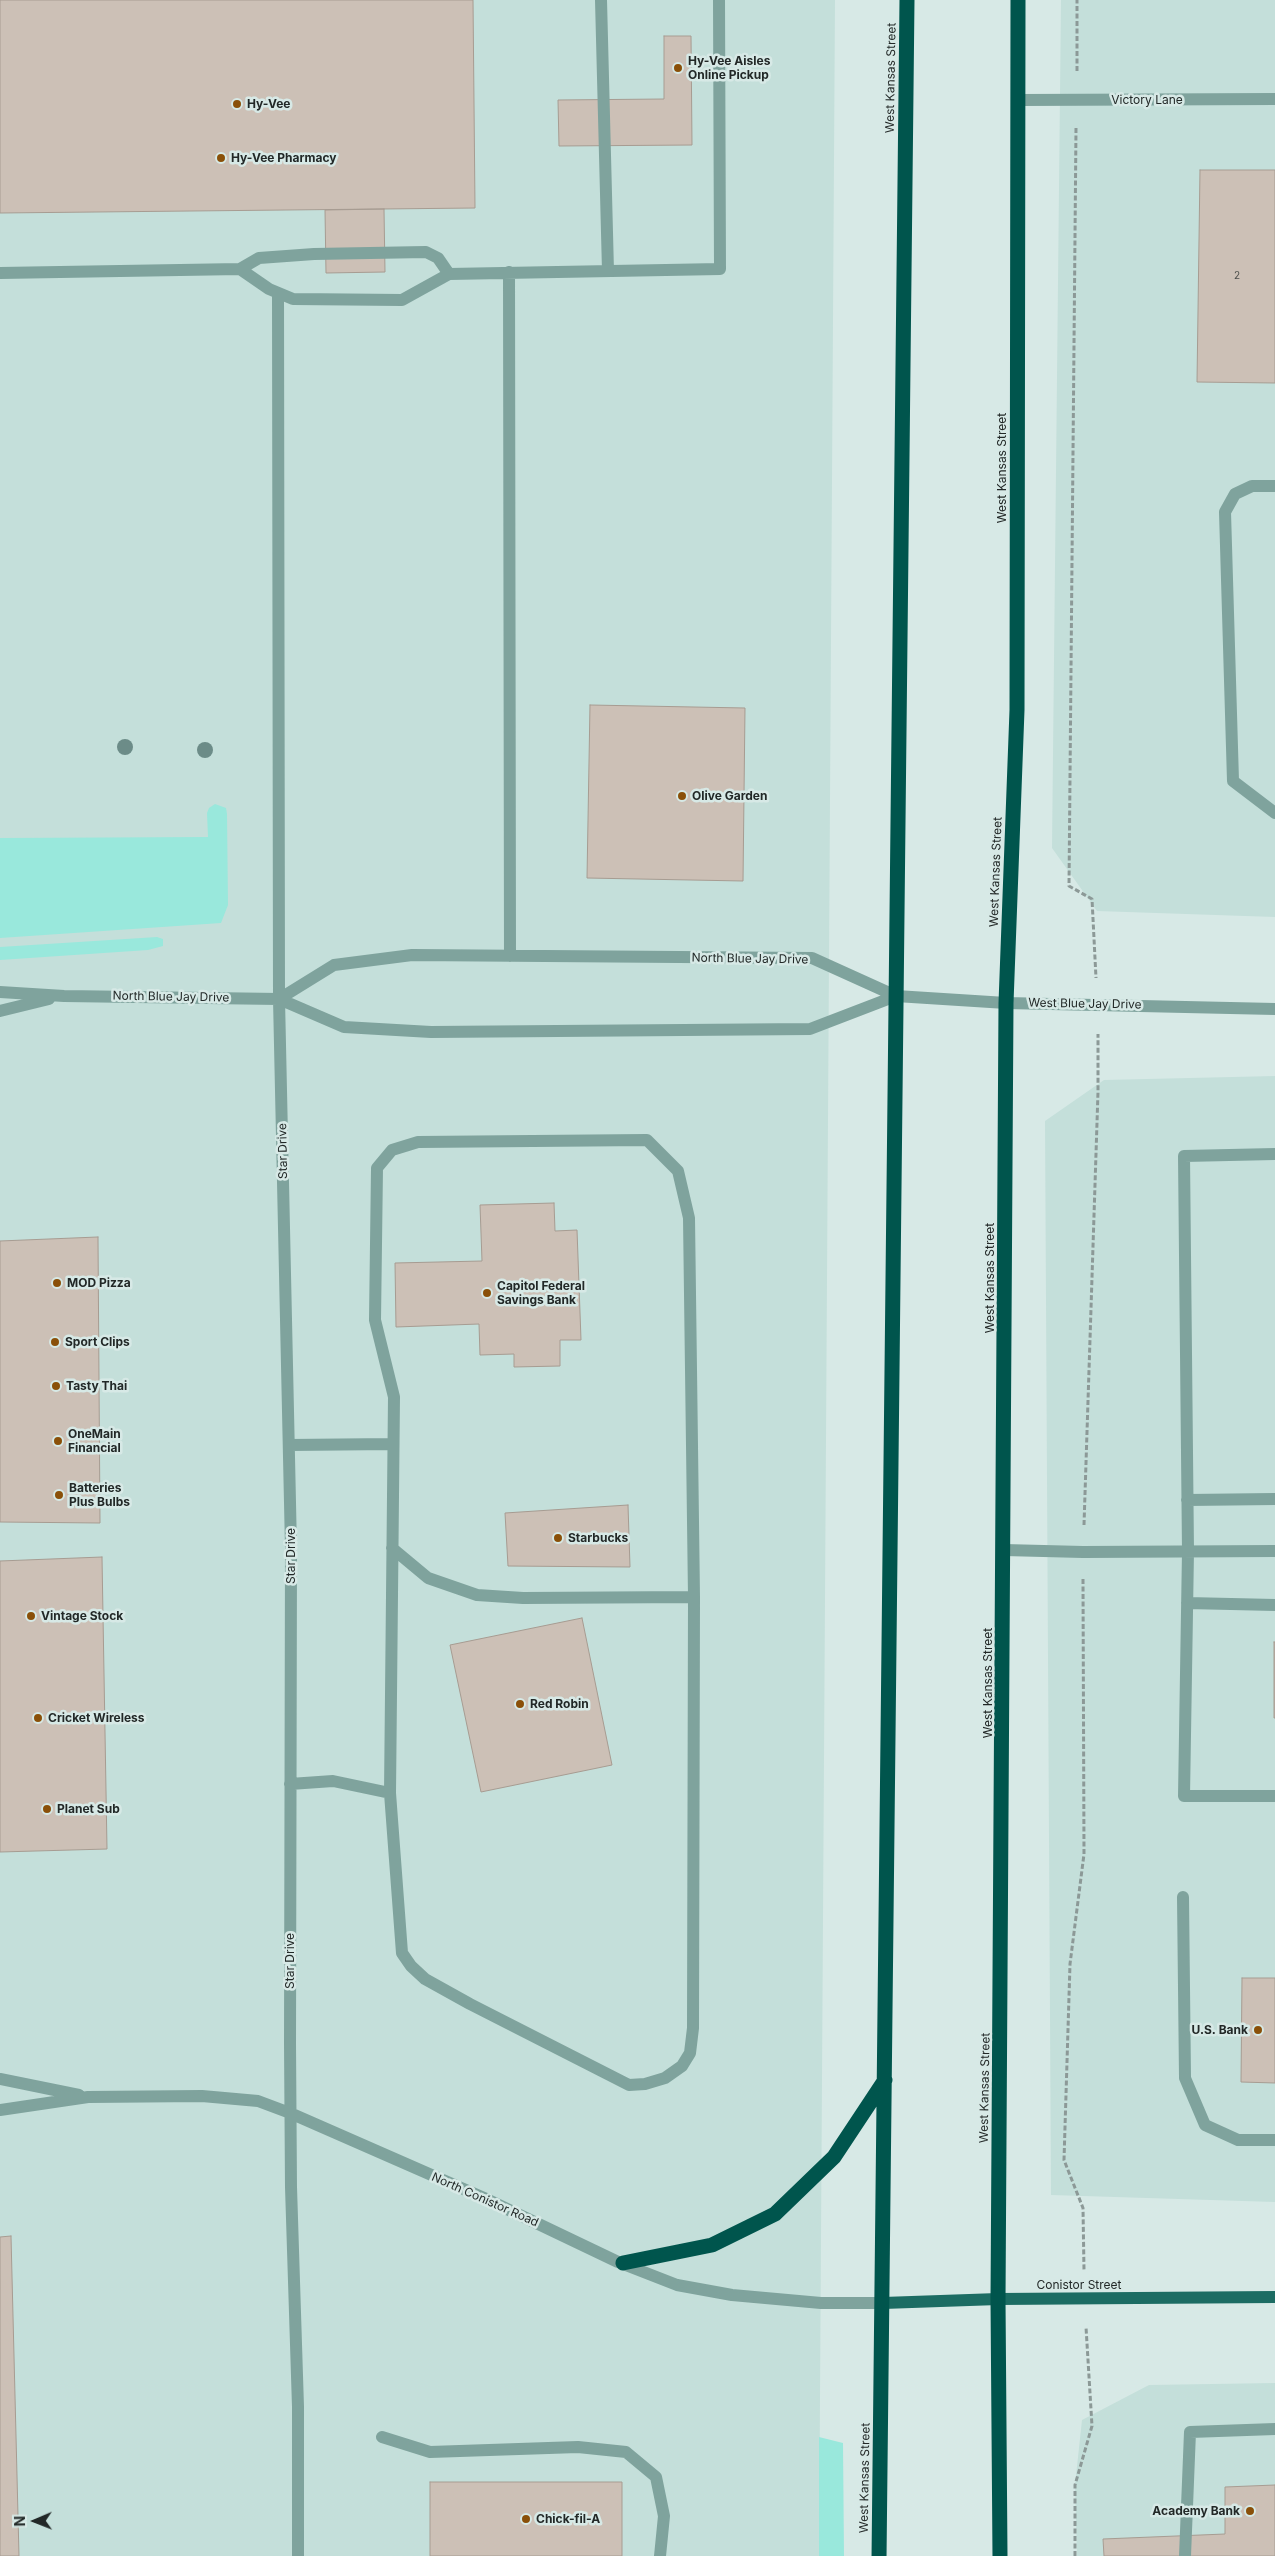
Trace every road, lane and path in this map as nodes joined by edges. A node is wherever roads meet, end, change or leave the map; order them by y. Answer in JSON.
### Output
{"nodes":[{"id":1,"x":601,"y":0,"type":"edge"},
{"id":2,"x":719,"y":0,"type":"edge"},
{"id":3,"x":907,"y":0,"type":"edge"},
{"id":4,"x":1018,"y":0,"type":"edge"},
{"id":5,"x":1077,"y":0,"type":"edge"},
{"id":6,"x":1275,"y":99,"type":"edge"},
{"id":7,"x":1018,"y":100,"type":"junction"},
{"id":8,"x":1076,"y":100,"type":"junction"},
{"id":9,"x":240,"y":269,"type":"junction"},
{"id":10,"x":608,"y":271,"type":"junction"},
{"id":11,"x":509,"y":272,"type":"junction"},
{"id":12,"x":0,"y":273,"type":"edge"},
{"id":13,"x":449,"y":274,"type":"junction"},
{"id":14,"x":278,"y":293,"type":"junction"},
{"id":15,"x":1275,"y":486,"type":"edge"},
{"id":16,"x":1275,"y":812,"type":"edge"},
{"id":17,"x":1094,"y":931,"type":"dead end"},
{"id":18,"x":510,"y":956,"type":"junction"},
{"id":19,"x":0,"y":992,"type":"edge"},
{"id":20,"x":64,"y":996,"type":"junction"},
{"id":21,"x":896,"y":996,"type":"junction"},
{"id":22,"x":279,"y":999,"type":"junction"},
{"id":23,"x":1006,"y":1002,"type":"junction"},
{"id":24,"x":1275,"y":1009,"type":"edge"},
{"id":25,"x":0,"y":1011,"type":"edge"},
{"id":26,"x":1098,"y":1092,"type":"dead end"},
{"id":27,"x":1275,"y":1154,"type":"edge"},
{"id":28,"x":393,"y":1444,"type":"junction"},
{"id":29,"x":289,"y":1445,"type":"junction"},
{"id":30,"x":1275,"y":1499,"type":"edge"},
{"id":31,"x":1187,"y":1500,"type":"junction"},
{"id":32,"x":392,"y":1548,"type":"junction"},
{"id":33,"x":1004,"y":1550,"type":"junction"},
{"id":34,"x":1188,"y":1551,"type":"junction"},
{"id":35,"x":1275,"y":1551,"type":"edge"},
{"id":36,"x":1083,"y":1552,"type":"junction"},
{"id":37,"x":694,"y":1597,"type":"junction"},
{"id":38,"x":1187,"y":1603,"type":"junction"},
{"id":39,"x":1275,"y":1605,"type":"edge"},
{"id":40,"x":290,"y":1784,"type":"junction"},
{"id":41,"x":390,"y":1793,"type":"junction"},
{"id":42,"x":1275,"y":1796,"type":"edge"},
{"id":43,"x":1183,"y":1897,"type":"dead end"},
{"id":44,"x":0,"y":2079,"type":"edge"},
{"id":45,"x":884,"y":2080,"type":"junction"},
{"id":46,"x":88,"y":2097,"type":"junction"},
{"id":47,"x":0,"y":2110,"type":"edge"},
{"id":48,"x":290,"y":2113,"type":"junction"},
{"id":49,"x":1275,"y":2140,"type":"edge"},
{"id":50,"x":1082,"y":2208,"type":"dead end"},
{"id":51,"x":623,"y":2263,"type":"junction"},
{"id":52,"x":1275,"y":2298,"type":"edge"},
{"id":53,"x":998,"y":2299,"type":"junction"},
{"id":54,"x":883,"y":2303,"type":"junction"},
{"id":55,"x":1092,"y":2426,"type":"dead end"},
{"id":56,"x":1275,"y":2429,"type":"edge"},
{"id":57,"x":382,"y":2436,"type":"dead end"},
{"id":58,"x":298,"y":2556,"type":"edge"},
{"id":59,"x":660,"y":2556,"type":"edge"},
{"id":60,"x":879,"y":2556,"type":"edge"},
{"id":61,"x":1000,"y":2556,"type":"edge"},
{"id":62,"x":1075,"y":2556,"type":"edge"},
{"id":63,"x":1185,"y":2556,"type":"edge"}],
"edges":[{"from":1,"to":10,"type":"street"},
{"from":2,"to":10,"type":"street"},
{"from":3,"to":21,"type":"highway","name":"West Kansas Street"},
{"from":4,"to":7,"type":"highway","name":"West Kansas Street"},
{"from":5,"to":8,"type":"path"},
{"from":6,"to":8,"type":"street","name":"Victory Lane"},
{"from":7,"to":8,"type":"street","name":"Victory Lane"},
{"from":7,"to":23,"type":"highway","name":"West Kansas Street"},
{"from":8,"to":17,"type":"path"},
{"from":9,"to":12,"type":"street"},
{"from":9,"to":13,"type":"street"},
{"from":9,"to":14,"type":"street"},
{"from":10,"to":11,"type":"street"},
{"from":11,"to":13,"type":"street"},
{"from":11,"to":18,"type":"street"},
{"from":13,"to":14,"type":"street"},
{"from":14,"to":22,"type":"street","name":"Star Drive"},
{"from":15,"to":16,"type":"street"},
{"from":18,"to":21,"type":"street","name":"North Blue Jay Drive"},
{"from":18,"to":22,"type":"street","name":"North Blue Jay Drive"},
{"from":19,"to":20,"type":"street","name":"North Blue Jay Drive"},
{"from":20,"to":22,"type":"street","name":"North Blue Jay Drive"},
{"from":20,"to":25,"type":"street","name":"North Blue Jay Drive"},
{"from":21,"to":22,"type":"street","name":"North Blue Jay Drive"},
{"from":21,"to":23,"type":"street","name":"West Blue Jay Drive"},
{"from":21,"to":45,"type":"highway","name":"West Kansas Street"},
{"from":22,"to":29,"type":"street","name":"Star Drive"},
{"from":23,"to":24,"type":"street","name":"West Blue Jay Drive"},
{"from":23,"to":33,"type":"highway","name":"West Kansas Street"},
{"from":26,"to":36,"type":"path"},
{"from":27,"to":31,"type":"street"},
{"from":28,"to":29,"type":"street"},
{"from":28,"to":32,"type":"street"},
{"from":28,"to":37,"type":"street"},
{"from":29,"to":40,"type":"street","name":"Star Drive"},
{"from":30,"to":31,"type":"street"},
{"from":31,"to":34,"type":"street"},
{"from":32,"to":37,"type":"street"},
{"from":32,"to":41,"type":"street"},
{"from":33,"to":36,"type":"street"},
{"from":33,"to":53,"type":"highway","name":"West Kansas Street"},
{"from":34,"to":35,"type":"street"},
{"from":34,"to":36,"type":"street"},
{"from":34,"to":38,"type":"street"},
{"from":36,"to":50,"type":"path"},
{"from":37,"to":41,"type":"street"},
{"from":38,"to":39,"type":"street"},
{"from":38,"to":42,"type":"street"},
{"from":40,"to":41,"type":"street"},
{"from":40,"to":48,"type":"street","name":"Star Drive"},
{"from":43,"to":49,"type":"street"},
{"from":44,"to":46,"type":"street","name":"North Conistor Road"},
{"from":45,"to":51,"type":"highway"},
{"from":45,"to":54,"type":"highway","name":"West Kansas Street"},
{"from":46,"to":47,"type":"street","name":"North Conistor Road"},
{"from":46,"to":48,"type":"street","name":"North Conistor Road"},
{"from":48,"to":51,"type":"street","name":"North Conistor Road"},
{"from":48,"to":58,"type":"street","name":"Star Drive"},
{"from":51,"to":54,"type":"street","name":"North Conistor Road"},
{"from":52,"to":53,"type":"main road","name":"Conistor Street"},
{"from":53,"to":54,"type":"main road","name":"Conistor Street"},
{"from":53,"to":61,"type":"highway","name":"West Kansas Street"},
{"from":54,"to":60,"type":"highway","name":"West Kansas Street"},
{"from":55,"to":62,"type":"path"},
{"from":56,"to":63,"type":"street"},
{"from":57,"to":59,"type":"street"}]}
